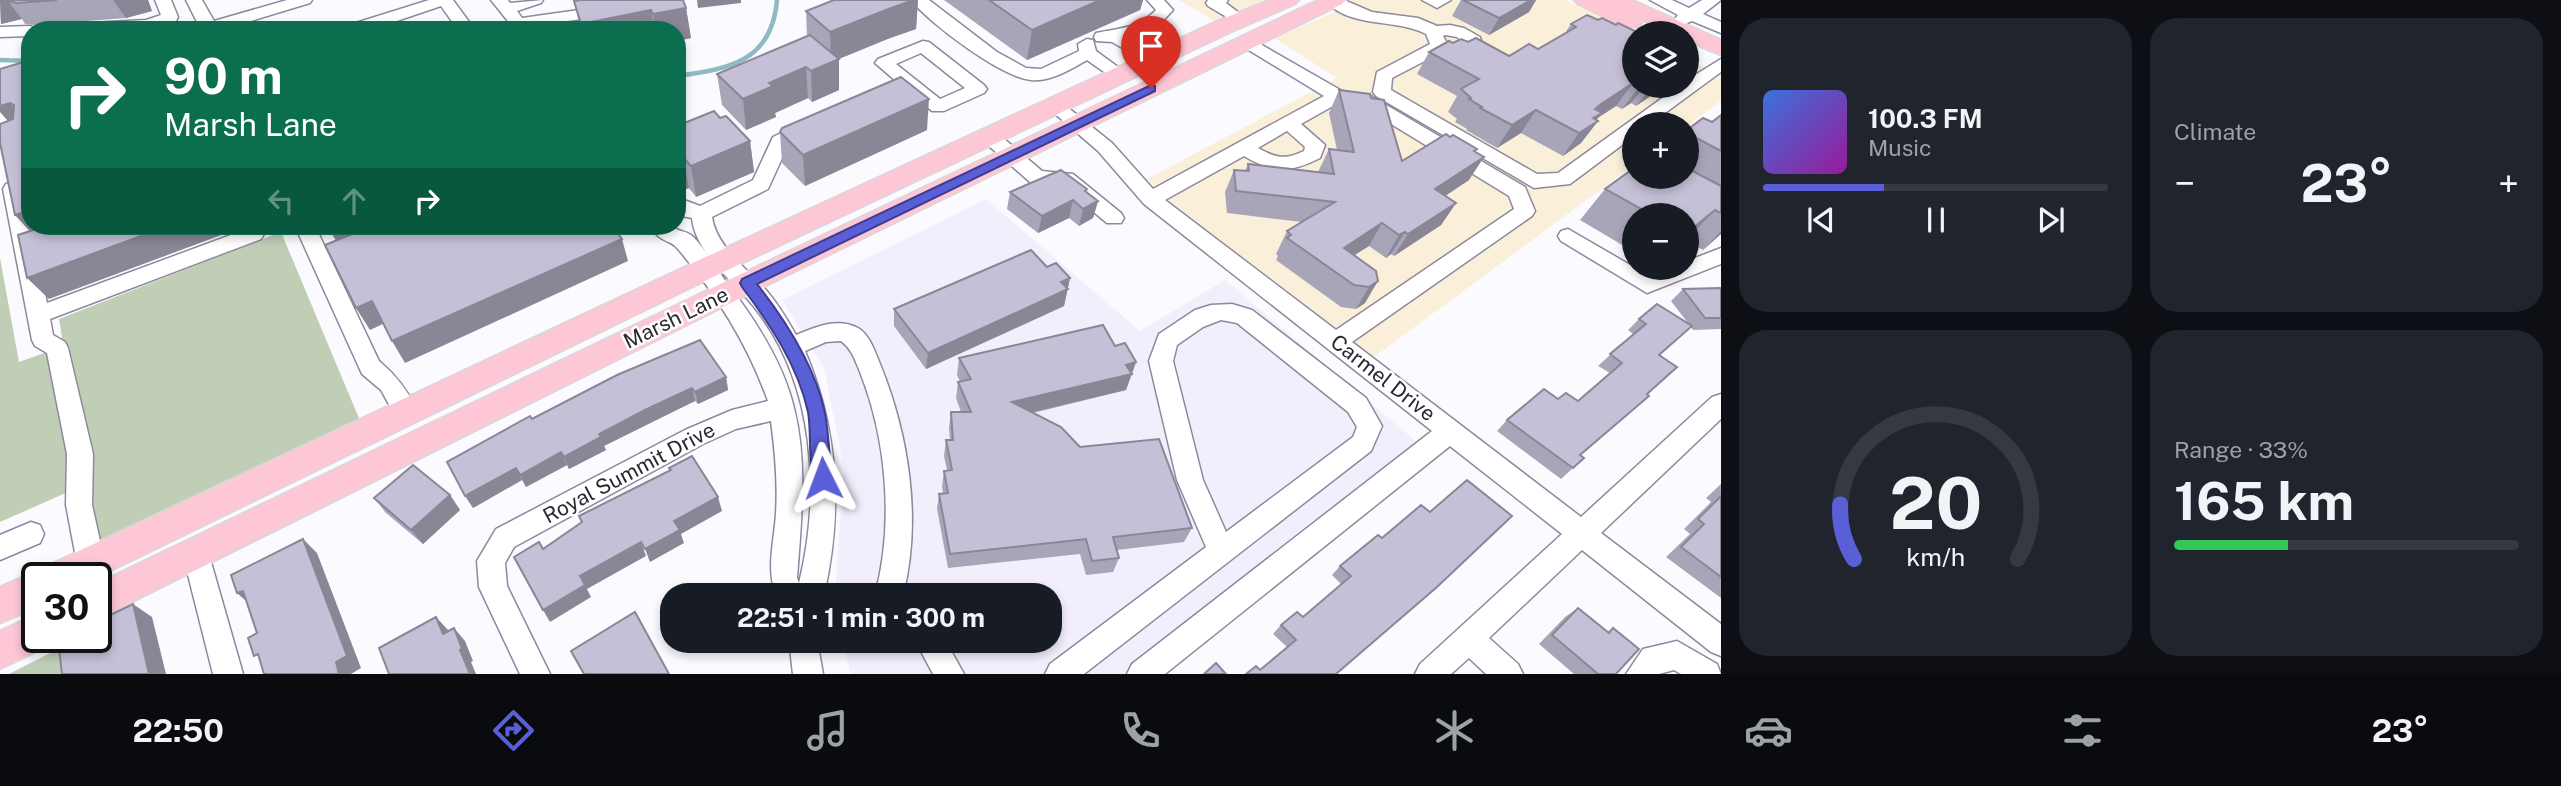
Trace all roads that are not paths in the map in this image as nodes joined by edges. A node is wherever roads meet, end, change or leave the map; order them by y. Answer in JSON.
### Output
{"nodes":[{"id":1,"x":163,"y":0,"type":"edge"},
{"id":2,"x":194,"y":0,"type":"edge"},
{"id":3,"x":304,"y":0,"type":"edge"},
{"id":4,"x":445,"y":0,"type":"edge"},
{"id":5,"x":535,"y":0,"type":"edge"},
{"id":6,"x":667,"y":0,"type":"edge"},
{"id":7,"x":919,"y":0,"type":"edge"},
{"id":8,"x":1155,"y":0,"type":"edge"},
{"id":9,"x":1289,"y":0,"type":"edge"},
{"id":10,"x":1334,"y":0,"type":"edge"},
{"id":11,"x":1430,"y":0,"type":"edge"},
{"id":12,"x":1443,"y":0,"type":"edge"},
{"id":13,"x":1585,"y":0,"type":"edge"},
{"id":14,"x":1601,"y":0,"type":"edge"},
{"id":15,"x":1615,"y":0,"type":"edge"},
{"id":16,"x":1713,"y":0,"type":"edge"},
{"id":17,"x":1213,"y":1,"type":"edge"},
{"id":18,"x":503,"y":5,"type":"edge"},
{"id":19,"x":243,"y":18,"type":"junction"},
{"id":20,"x":1666,"y":18,"type":"edge"},
{"id":21,"x":161,"y":21,"type":"edge"},
{"id":22,"x":206,"y":21,"type":"edge"},
{"id":23,"x":234,"y":21,"type":"edge"},
{"id":24,"x":249,"y":21,"type":"edge"},
{"id":25,"x":380,"y":21,"type":"edge"},
{"id":26,"x":460,"y":21,"type":"edge"},
{"id":27,"x":517,"y":21,"type":"edge"},
{"id":28,"x":552,"y":21,"type":"edge"},
{"id":29,"x":1721,"y":28,"type":"edge"},
{"id":30,"x":21,"y":31,"type":"edge"},
{"id":31,"x":1244,"y":31,"type":"junction"},
{"id":32,"x":0,"y":32,"type":"edge"},
{"id":33,"x":1099,"y":43,"type":"junction"},
{"id":34,"x":1721,"y":48,"type":"edge"},
{"id":35,"x":1699,"y":54,"type":"edge"},
{"id":36,"x":1152,"y":60,"type":"junction"},
{"id":37,"x":1721,"y":64,"type":"edge"},
{"id":38,"x":1120,"y":75,"type":"junction"},
{"id":39,"x":908,"y":82,"type":"edge"},
{"id":40,"x":884,"y":93,"type":"edge"},
{"id":41,"x":1337,"y":96,"type":"junction"},
{"id":42,"x":1055,"y":106,"type":"junction"},
{"id":43,"x":1654,"y":112,"type":"edge"},
{"id":44,"x":826,"y":118,"type":"edge"},
{"id":45,"x":1077,"y":123,"type":"junction"},
{"id":46,"x":1289,"y":123,"type":"junction"},
{"id":47,"x":1622,"y":135,"type":"edge"},
{"id":48,"x":989,"y":136,"type":"junction"},
{"id":49,"x":1245,"y":148,"type":"junction"},
{"id":50,"x":1012,"y":156,"type":"junction"},
{"id":51,"x":8,"y":168,"type":"edge"},
{"id":52,"x":21,"y":188,"type":"edge"},
{"id":53,"x":1151,"y":199,"type":"junction"},
{"id":54,"x":686,"y":208,"type":"edge"},
{"id":55,"x":701,"y":214,"type":"junction"},
{"id":56,"x":1114,"y":218,"type":"dead end"},
{"id":57,"x":24,"y":235,"type":"edge"},
{"id":58,"x":251,"y":235,"type":"edge"},
{"id":59,"x":310,"y":235,"type":"edge"},
{"id":60,"x":668,"y":235,"type":"edge"},
{"id":61,"x":1568,"y":236,"type":"dead end"},
{"id":62,"x":50,"y":243,"type":"edge"},
{"id":63,"x":25,"y":252,"type":"junction"},
{"id":64,"x":1715,"y":265,"type":"edge"},
{"id":65,"x":726,"y":276,"type":"junction"},
{"id":66,"x":38,"y":315,"type":"junction"},
{"id":67,"x":1337,"y":341,"type":"junction"},
{"id":68,"x":792,"y":348,"type":"junction"},
{"id":69,"x":1721,"y":404,"type":"edge"},
{"id":70,"x":782,"y":408,"type":"junction"},
{"id":71,"x":406,"y":412,"type":"junction"},
{"id":72,"x":1450,"y":430,"type":"junction"},
{"id":73,"x":31,"y":534,"type":"dead end"},
{"id":74,"x":1580,"y":534,"type":"junction"},
{"id":75,"x":0,"y":548,"type":"edge"},
{"id":76,"x":1221,"y":551,"type":"junction"},
{"id":77,"x":196,"y":555,"type":"junction"},
{"id":78,"x":91,"y":562,"type":"edge"},
{"id":79,"x":93,"y":562,"type":"edge"},
{"id":80,"x":785,"y":583,"type":"edge"},
{"id":81,"x":813,"y":583,"type":"edge"},
{"id":82,"x":894,"y":583,"type":"edge"},
{"id":83,"x":112,"y":595,"type":"edge"},
{"id":84,"x":21,"y":596,"type":"edge"},
{"id":85,"x":0,"y":606,"type":"edge"},
{"id":86,"x":1468,"y":638,"type":"junction"},
{"id":87,"x":21,"y":640,"type":"edge"},
{"id":88,"x":1721,"y":642,"type":"edge"},
{"id":89,"x":0,"y":650,"type":"edge"},
{"id":90,"x":805,"y":653,"type":"edge"},
{"id":91,"x":937,"y":653,"type":"edge"},
{"id":92,"x":228,"y":674,"type":"edge"},
{"id":93,"x":536,"y":674,"type":"edge"},
{"id":94,"x":808,"y":674,"type":"edge"},
{"id":95,"x":949,"y":674,"type":"edge"},
{"id":96,"x":1060,"y":674,"type":"edge"},
{"id":97,"x":1142,"y":674,"type":"edge"},
{"id":98,"x":1430,"y":674,"type":"edge"},
{"id":99,"x":1508,"y":674,"type":"edge"},
{"id":100,"x":1641,"y":674,"type":"edge"},
{"id":101,"x":1707,"y":674,"type":"edge"}],
"edges":[{"from":1,"to":21,"type":"street"},
{"from":2,"to":22,"type":"street"},
{"from":3,"to":19,"type":"street"},
{"from":4,"to":25,"type":"lane"},
{"from":4,"to":26,"type":"street"},
{"from":5,"to":18,"type":"street"},
{"from":6,"to":28,"type":"street"},
{"from":7,"to":33,"type":"street"},
{"from":8,"to":33,"type":"lane"},
{"from":9,"to":31,"type":"main road","name":"Marsh Lane"},
{"from":10,"to":31,"type":"main road","name":"Marsh Lane"},
{"from":10,"to":47,"type":"street"},
{"from":11,"to":12,"type":"lane"},
{"from":13,"to":20,"type":"main road"},
{"from":14,"to":20,"type":"main road"},
{"from":15,"to":20,"type":"main road"},
{"from":16,"to":20,"type":"street"},
{"from":17,"to":31,"type":"street"},
{"from":18,"to":27,"type":"street"},
{"from":19,"to":23,"type":"street"},
{"from":19,"to":24,"type":"lane"},
{"from":20,"to":29,"type":"street"},
{"from":20,"to":34,"type":"main road"},
{"from":30,"to":32,"type":"street"},
{"from":31,"to":36,"type":"main road","name":"Marsh Lane"},
{"from":31,"to":41,"type":"street"},
{"from":31,"to":45,"type":"main road","name":"Marsh Lane"},
{"from":33,"to":36,"type":"street"},
{"from":33,"to":38,"type":"street"},
{"from":35,"to":37,"type":"main road"},
{"from":36,"to":38,"type":"main road","name":"Marsh Lane"},
{"from":37,"to":43,"type":"street"},
{"from":38,"to":42,"type":"main road","name":"Marsh Lane"},
{"from":39,"to":40,"type":"lane"},
{"from":41,"to":46,"type":"street"},
{"from":41,"to":67,"type":"street"},
{"from":42,"to":45,"type":"street","name":"Carmel Drive"},
{"from":42,"to":48,"type":"main road","name":"Marsh Lane"},
{"from":44,"to":55,"type":"lane"},
{"from":45,"to":50,"type":"main road","name":"Marsh Lane"},
{"from":45,"to":53,"type":"street","name":"Carmel Drive"},
{"from":46,"to":49,"type":"street"},
{"from":46,"to":49,"type":"street"},
{"from":48,"to":50,"type":"street"},
{"from":48,"to":65,"type":"main road","name":"Marsh Lane"},
{"from":49,"to":53,"type":"street"},
{"from":50,"to":56,"type":"street"},
{"from":50,"to":65,"type":"main road","name":"Marsh Lane"},
{"from":51,"to":52,"type":"street"},
{"from":53,"to":67,"type":"street","name":"Carmel Drive"},
{"from":54,"to":55,"type":"street"},
{"from":55,"to":65,"type":"street"},
{"from":57,"to":63,"type":"street"},
{"from":58,"to":66,"type":"street"},
{"from":59,"to":71,"type":"street"},
{"from":60,"to":65,"type":"street"},
{"from":61,"to":64,"type":"street"},
{"from":62,"to":63,"type":"lane"},
{"from":63,"to":66,"type":"street"},
{"from":65,"to":68,"type":"street"},
{"from":65,"to":70,"type":"street"},
{"from":65,"to":71,"type":"main road","name":"Marsh Lane"},
{"from":65,"to":77,"type":"main road","name":"Marsh Lane"},
{"from":66,"to":78,"type":"street"},
{"from":67,"to":72,"type":"street","name":"Carmel Drive"},
{"from":68,"to":81,"type":"street"},
{"from":68,"to":82,"type":"street"},
{"from":69,"to":74,"type":"street"},
{"from":70,"to":80,"type":"street"},
{"from":70,"to":93,"type":"street","name":"Royal Summit Drive"},
{"from":71,"to":79,"type":"main road","name":"Marsh Lane"},
{"from":72,"to":74,"type":"street","name":"Carmel Drive"},
{"from":72,"to":97,"type":"street"},
{"from":73,"to":75,"type":"street"},
{"from":74,"to":86,"type":"street"},
{"from":74,"to":88,"type":"street","name":"Carmel Drive"},
{"from":76,"to":76,"type":"street"},
{"from":76,"to":96,"type":"street"},
{"from":77,"to":83,"type":"main road","name":"Marsh Lane"},
{"from":77,"to":92,"type":"street"},
{"from":84,"to":85,"type":"main road"},
{"from":86,"to":98,"type":"street"},
{"from":86,"to":99,"type":"street"},
{"from":87,"to":89,"type":"main road"},
{"from":90,"to":94,"type":"street"},
{"from":91,"to":95,"type":"street"},
{"from":100,"to":101,"type":"street"}]}
